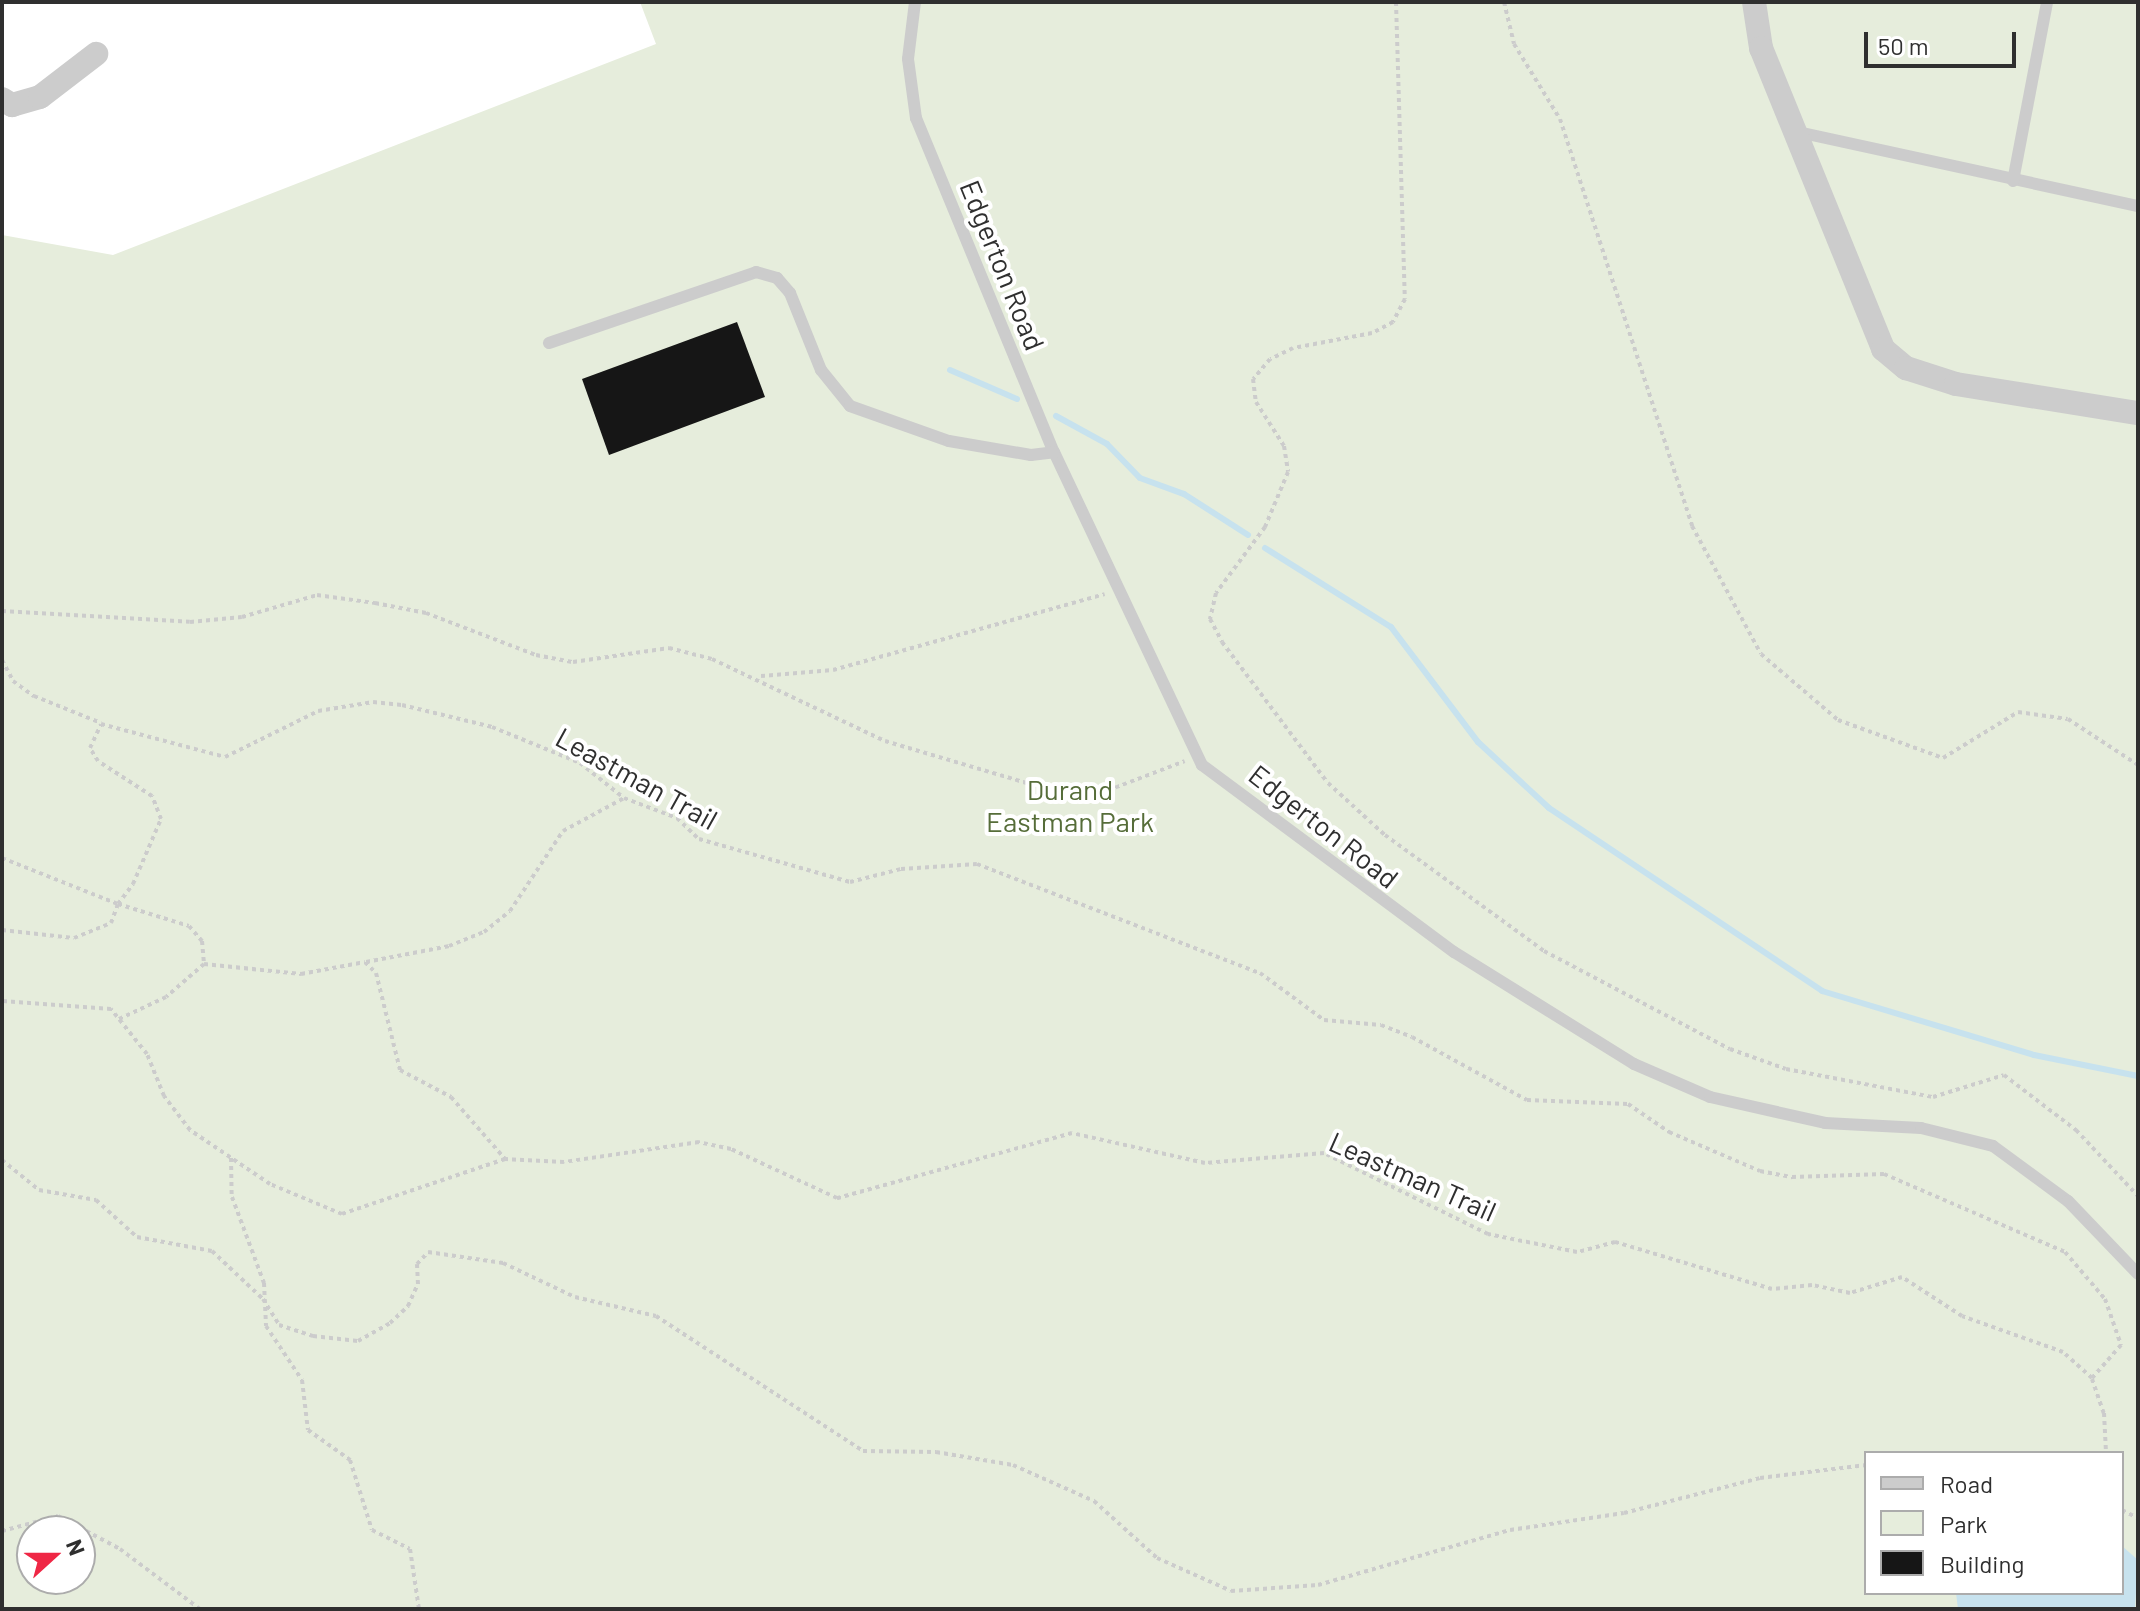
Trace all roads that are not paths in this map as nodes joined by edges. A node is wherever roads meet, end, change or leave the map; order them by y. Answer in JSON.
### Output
{"nodes":[{"id":1,"x":915,"y":2,"type":"edge"},
{"id":2,"x":1754,"y":2,"type":"edge"},
{"id":3,"x":2047,"y":2,"type":"edge"},
{"id":4,"x":96,"y":54,"type":"dead end"},
{"id":5,"x":2,"y":99,"type":"edge"},
{"id":6,"x":1798,"y":132,"type":"junction"},
{"id":7,"x":2013,"y":181,"type":"junction"},
{"id":8,"x":2138,"y":206,"type":"edge"},
{"id":9,"x":549,"y":343,"type":"dead end"},
{"id":10,"x":2138,"y":413,"type":"edge"},
{"id":11,"x":1054,"y":452,"type":"junction"},
{"id":12,"x":2138,"y":1274,"type":"edge"}],
"edges":[{"from":1,"to":11,"type":"lane","name":"Edgerton Road"},
{"from":2,"to":6,"type":"street"},
{"from":3,"to":7,"type":"lane"},
{"from":4,"to":5,"type":"street"},
{"from":6,"to":7,"type":"lane"},
{"from":6,"to":10,"type":"street"},
{"from":7,"to":8,"type":"lane"},
{"from":9,"to":11,"type":"lane"},
{"from":11,"to":12,"type":"lane","name":"Edgerton Road"}]}
